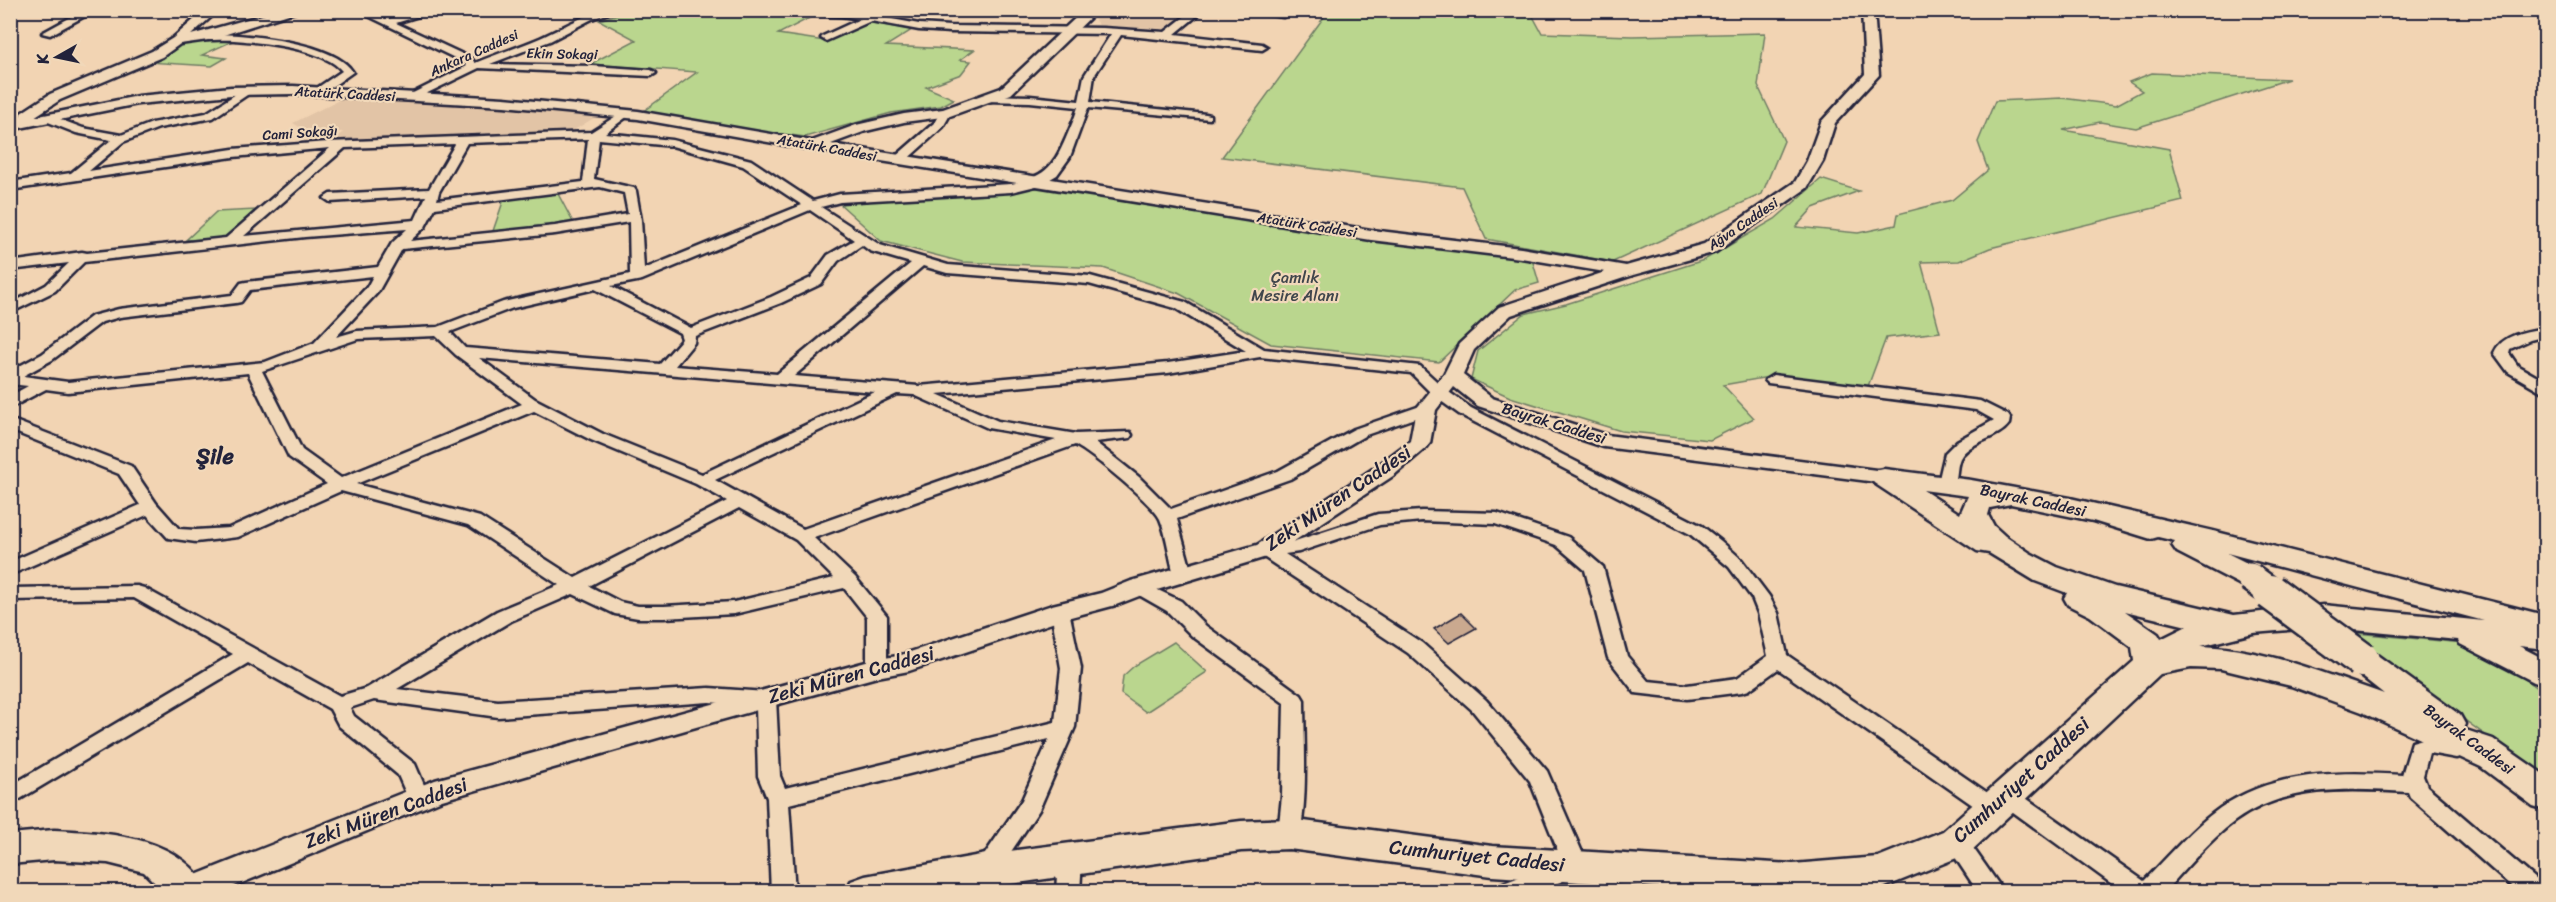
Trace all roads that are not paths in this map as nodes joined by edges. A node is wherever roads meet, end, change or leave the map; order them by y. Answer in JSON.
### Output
{"nodes":[{"id":1,"x":92,"y":10,"type":"edge"},
{"id":2,"x":213,"y":10,"type":"edge"},
{"id":3,"x":295,"y":10,"type":"edge"},
{"id":4,"x":360,"y":10,"type":"edge"},
{"id":5,"x":434,"y":10,"type":"edge"},
{"id":6,"x":614,"y":10,"type":"edge"},
{"id":7,"x":774,"y":10,"type":"edge"},
{"id":8,"x":1092,"y":10,"type":"edge"},
{"id":9,"x":1200,"y":10,"type":"edge"},
{"id":10,"x":1240,"y":10,"type":"edge"},
{"id":11,"x":1291,"y":10,"type":"edge"},
{"id":12,"x":1868,"y":10,"type":"edge"},
{"id":13,"x":868,"y":19,"type":"junction"},
{"id":14,"x":386,"y":22,"type":"junction"},
{"id":15,"x":1068,"y":30,"type":"junction"},
{"id":16,"x":1118,"y":32,"type":"junction"},
{"id":17,"x":47,"y":33,"type":"dead end"},
{"id":18,"x":204,"y":36,"type":"junction"},
{"id":19,"x":1166,"y":36,"type":"junction"},
{"id":20,"x":826,"y":38,"type":"dead end"},
{"id":21,"x":177,"y":41,"type":"junction"},
{"id":22,"x":1262,"y":47,"type":"dead end"},
{"id":23,"x":473,"y":67,"type":"junction"},
{"id":24,"x":651,"y":73,"type":"dead end"},
{"id":25,"x":248,"y":91,"type":"junction"},
{"id":26,"x":318,"y":92,"type":"junction"},
{"id":27,"x":414,"y":97,"type":"junction"},
{"id":28,"x":986,"y":98,"type":"junction"},
{"id":29,"x":1083,"y":106,"type":"junction"},
{"id":30,"x":945,"y":113,"type":"junction"},
{"id":31,"x":624,"y":114,"type":"junction"},
{"id":32,"x":1206,"y":117,"type":"dead end"},
{"id":33,"x":47,"y":118,"type":"junction"},
{"id":34,"x":25,"y":122,"type":"junction"},
{"id":35,"x":10,"y":126,"type":"edge"},
{"id":36,"x":594,"y":135,"type":"junction"},
{"id":37,"x":122,"y":139,"type":"junction"},
{"id":38,"x":464,"y":140,"type":"junction"},
{"id":39,"x":341,"y":145,"type":"junction"},
{"id":40,"x":813,"y":146,"type":"junction"},
{"id":41,"x":899,"y":160,"type":"junction"},
{"id":42,"x":75,"y":176,"type":"junction"},
{"id":43,"x":1036,"y":182,"type":"junction"},
{"id":44,"x":600,"y":184,"type":"junction"},
{"id":45,"x":10,"y":186,"type":"edge"},
{"id":46,"x":330,"y":198,"type":"dead end"},
{"id":47,"x":431,"y":199,"type":"junction"},
{"id":48,"x":812,"y":206,"type":"junction"},
{"id":49,"x":633,"y":218,"type":"junction"},
{"id":50,"x":420,"y":224,"type":"junction"},
{"id":51,"x":862,"y":240,"type":"junction"},
{"id":52,"x":230,"y":241,"type":"junction"},
{"id":53,"x":397,"y":246,"type":"junction"},
{"id":54,"x":82,"y":256,"type":"junction"},
{"id":55,"x":921,"y":261,"type":"junction"},
{"id":56,"x":10,"y":266,"type":"edge"},
{"id":57,"x":383,"y":271,"type":"junction"},
{"id":58,"x":1627,"y":271,"type":"junction"},
{"id":59,"x":638,"y":277,"type":"junction"},
{"id":60,"x":597,"y":284,"type":"junction"},
{"id":61,"x":10,"y":309,"type":"edge"},
{"id":62,"x":440,"y":331,"type":"junction"},
{"id":63,"x":2546,"y":332,"type":"edge"},
{"id":64,"x":687,"y":334,"type":"junction"},
{"id":65,"x":320,"y":346,"type":"junction"},
{"id":66,"x":461,"y":352,"type":"junction"},
{"id":67,"x":1260,"y":353,"type":"junction"},
{"id":68,"x":253,"y":368,"type":"junction"},
{"id":69,"x":663,"y":370,"type":"junction"},
{"id":70,"x":10,"y":378,"type":"edge"},
{"id":71,"x":780,"y":380,"type":"junction"},
{"id":72,"x":1773,"y":380,"type":"dead end"},
{"id":73,"x":43,"y":384,"type":"junction"},
{"id":74,"x":893,"y":389,"type":"junction"},
{"id":75,"x":2546,"y":389,"type":"edge"},
{"id":76,"x":919,"y":391,"type":"junction"},
{"id":77,"x":1440,"y":393,"type":"junction"},
{"id":78,"x":10,"y":403,"type":"edge"},
{"id":79,"x":534,"y":405,"type":"junction"},
{"id":80,"x":10,"y":424,"type":"edge"},
{"id":81,"x":1124,"y":435,"type":"dead end"},
{"id":82,"x":1076,"y":439,"type":"junction"},
{"id":83,"x":1884,"y":477,"type":"junction"},
{"id":84,"x":702,"y":480,"type":"junction"},
{"id":85,"x":1947,"y":483,"type":"junction"},
{"id":86,"x":339,"y":485,"type":"junction"},
{"id":87,"x":2011,"y":495,"type":"junction"},
{"id":88,"x":740,"y":501,"type":"junction"},
{"id":89,"x":150,"y":507,"type":"junction"},
{"id":90,"x":1168,"y":516,"type":"junction"},
{"id":91,"x":2136,"y":524,"type":"junction"},
{"id":92,"x":1970,"y":532,"type":"junction"},
{"id":93,"x":802,"y":536,"type":"junction"},
{"id":94,"x":1264,"y":550,"type":"junction"},
{"id":95,"x":10,"y":569,"type":"edge"},
{"id":96,"x":1183,"y":574,"type":"junction"},
{"id":97,"x":848,"y":581,"type":"junction"},
{"id":98,"x":574,"y":586,"type":"junction"},
{"id":99,"x":1139,"y":587,"type":"junction"},
{"id":100,"x":10,"y":594,"type":"edge"},
{"id":101,"x":1061,"y":611,"type":"junction"},
{"id":102,"x":2235,"y":626,"type":"junction"},
{"id":103,"x":2459,"y":630,"type":"junction"},
{"id":104,"x":2539,"y":633,"type":"edge"},
{"id":105,"x":248,"y":654,"type":"junction"},
{"id":106,"x":1778,"y":659,"type":"junction"},
{"id":107,"x":2151,"y":664,"type":"junction"},
{"id":108,"x":877,"y":668,"type":"junction"},
{"id":109,"x":2546,"y":672,"type":"edge"},
{"id":110,"x":374,"y":693,"type":"junction"},
{"id":111,"x":766,"y":699,"type":"junction"},
{"id":112,"x":338,"y":704,"type":"junction"},
{"id":113,"x":1065,"y":727,"type":"junction"},
{"id":114,"x":2495,"y":758,"type":"junction"},
{"id":115,"x":2414,"y":784,"type":"junction"},
{"id":116,"x":2546,"y":796,"type":"edge"},
{"id":117,"x":10,"y":797,"type":"edge"},
{"id":118,"x":778,"y":798,"type":"junction"},
{"id":119,"x":419,"y":799,"type":"junction"},
{"id":120,"x":1998,"y":801,"type":"junction"},
{"id":121,"x":1289,"y":834,"type":"junction"},
{"id":122,"x":1956,"y":842,"type":"junction"},
{"id":123,"x":10,"y":849,"type":"edge"},
{"id":124,"x":1576,"y":866,"type":"junction"},
{"id":125,"x":986,"y":870,"type":"junction"},
{"id":126,"x":1069,"y":875,"type":"edge"},
{"id":127,"x":1741,"y":884,"type":"edge"},
{"id":128,"x":188,"y":891,"type":"edge"},
{"id":129,"x":783,"y":891,"type":"edge"},
{"id":130,"x":865,"y":891,"type":"edge"},
{"id":131,"x":1506,"y":891,"type":"edge"},
{"id":132,"x":1992,"y":891,"type":"edge"},
{"id":133,"x":2142,"y":891,"type":"edge"},
{"id":134,"x":2148,"y":891,"type":"edge"},
{"id":135,"x":2535,"y":891,"type":"edge"}],
"edges":[{"from":1,"to":17,"type":"street"},
{"from":2,"to":21,"type":"street"},
{"from":3,"to":18,"type":"street"},
{"from":4,"to":14,"type":"street"},
{"from":5,"to":14,"type":"street"},
{"from":6,"to":23,"type":"street","name":"Ankara Caddesi"},
{"from":7,"to":13,"type":"street"},
{"from":8,"to":15,"type":"street"},
{"from":9,"to":19,"type":"street"},
{"from":10,"to":11,"type":"street"},
{"from":12,"to":58,"type":"street","name":"Ağva Caddesi"},
{"from":13,"to":15,"type":"street"},
{"from":13,"to":20,"type":"street"},
{"from":14,"to":23,"type":"street"},
{"from":15,"to":16,"type":"street"},
{"from":15,"to":28,"type":"street"},
{"from":16,"to":19,"type":"street"},
{"from":16,"to":29,"type":"street"},
{"from":18,"to":21,"type":"street"},
{"from":18,"to":26,"type":"street"},
{"from":19,"to":22,"type":"street"},
{"from":21,"to":34,"type":"street"},
{"from":23,"to":24,"type":"street","name":"Ekin Sokagi"},
{"from":23,"to":27,"type":"street","name":"Ankara Caddesi"},
{"from":25,"to":26,"type":"street","name":"Atatürk Caddesi"},
{"from":25,"to":33,"type":"street","name":"Atatürk Caddesi"},
{"from":25,"to":37,"type":"street"},
{"from":26,"to":27,"type":"street","name":"Atatürk Caddesi"},
{"from":27,"to":31,"type":"street","name":"Atatürk Caddesi"},
{"from":28,"to":29,"type":"street"},
{"from":28,"to":30,"type":"street"},
{"from":29,"to":32,"type":"street"},
{"from":29,"to":43,"type":"street"},
{"from":30,"to":40,"type":"street"},
{"from":30,"to":41,"type":"street"},
{"from":31,"to":36,"type":"street"},
{"from":31,"to":40,"type":"street","name":"Atatürk Caddesi"},
{"from":33,"to":34,"type":"street","name":"Atatürk Caddesi"},
{"from":33,"to":37,"type":"street"},
{"from":34,"to":35,"type":"street","name":"Atatürk Caddesi"},
{"from":36,"to":38,"type":"street","name":"Cami Sokağı"},
{"from":36,"to":44,"type":"street"},
{"from":36,"to":48,"type":"street","name":"Cami Sokağı"},
{"from":37,"to":42,"type":"street"},
{"from":38,"to":39,"type":"street","name":"Cami Sokağı"},
{"from":38,"to":47,"type":"street"},
{"from":39,"to":42,"type":"street","name":"Cami Sokağı"},
{"from":39,"to":52,"type":"street"},
{"from":40,"to":41,"type":"street","name":"Atatürk Caddesi"},
{"from":41,"to":43,"type":"street","name":"Atatürk Caddesi"},
{"from":42,"to":45,"type":"street","name":"Cami Sokağı"},
{"from":43,"to":48,"type":"street"},
{"from":43,"to":58,"type":"street","name":"Atatürk Caddesi"},
{"from":44,"to":47,"type":"street"},
{"from":44,"to":49,"type":"street"},
{"from":46,"to":47,"type":"street"},
{"from":47,"to":50,"type":"street"},
{"from":48,"to":51,"type":"street","name":"Cami Sokağı"},
{"from":48,"to":59,"type":"street"},
{"from":49,"to":53,"type":"street"},
{"from":49,"to":59,"type":"street"},
{"from":50,"to":52,"type":"street"},
{"from":50,"to":53,"type":"street"},
{"from":51,"to":55,"type":"street","name":"Cami Sokağı"},
{"from":51,"to":64,"type":"street"},
{"from":52,"to":54,"type":"street"},
{"from":53,"to":57,"type":"street"},
{"from":54,"to":56,"type":"street"},
{"from":54,"to":61,"type":"street"},
{"from":55,"to":67,"type":"street","name":"Cami Sokağı"},
{"from":55,"to":71,"type":"street"},
{"from":57,"to":65,"type":"street"},
{"from":57,"to":70,"type":"street"},
{"from":58,"to":77,"type":"street","name":"Ağva Caddesi"},
{"from":59,"to":60,"type":"street"},
{"from":60,"to":62,"type":"street"},
{"from":60,"to":64,"type":"street"},
{"from":62,"to":65,"type":"street"},
{"from":62,"to":66,"type":"street"},
{"from":63,"to":75,"type":"street"},
{"from":64,"to":69,"type":"street"},
{"from":65,"to":68,"type":"street"},
{"from":66,"to":69,"type":"street"},
{"from":66,"to":79,"type":"street"},
{"from":67,"to":76,"type":"street"},
{"from":67,"to":77,"type":"street"},
{"from":68,"to":73,"type":"street"},
{"from":68,"to":86,"type":"street"},
{"from":69,"to":71,"type":"street"},
{"from":70,"to":73,"type":"street"},
{"from":71,"to":74,"type":"street"},
{"from":72,"to":85,"type":"street"},
{"from":73,"to":78,"type":"street"},
{"from":74,"to":76,"type":"street"},
{"from":74,"to":84,"type":"street"},
{"from":76,"to":82,"type":"street"},
{"from":77,"to":83,"type":"street","name":"Bayrak Caddesi"},
{"from":77,"to":90,"type":"street"},
{"from":77,"to":94,"type":"street","name":"Zeki Müren Caddesi"},
{"from":77,"to":106,"type":"street"},
{"from":79,"to":84,"type":"street"},
{"from":79,"to":86,"type":"street"},
{"from":80,"to":89,"type":"street"},
{"from":81,"to":82,"type":"street"},
{"from":82,"to":90,"type":"street"},
{"from":82,"to":93,"type":"street"},
{"from":83,"to":85,"type":"main road","name":"Bayrak Caddesi"},
{"from":83,"to":92,"type":"main road"},
{"from":84,"to":88,"type":"street"},
{"from":85,"to":87,"type":"main road","name":"Bayrak Caddesi"},
{"from":85,"to":92,"type":"main road"},
{"from":86,"to":89,"type":"street"},
{"from":86,"to":98,"type":"street"},
{"from":87,"to":91,"type":"main road","name":"Bayrak Caddesi"},
{"from":87,"to":102,"type":"main road"},
{"from":88,"to":93,"type":"street"},
{"from":88,"to":98,"type":"street"},
{"from":89,"to":95,"type":"street"},
{"from":90,"to":96,"type":"street"},
{"from":91,"to":104,"type":"main road"},
{"from":91,"to":114,"type":"main road","name":"Bayrak Caddesi","bridge":true},
{"from":92,"to":107,"type":"main road"},
{"from":93,"to":97,"type":"street"},
{"from":94,"to":96,"type":"street","name":"Zeki Müren Caddesi"},
{"from":94,"to":106,"type":"street"},
{"from":94,"to":124,"type":"street"},
{"from":96,"to":99,"type":"street","name":"Zeki Müren Caddesi"},
{"from":97,"to":98,"type":"street"},
{"from":97,"to":108,"type":"street"},
{"from":98,"to":110,"type":"street"},
{"from":99,"to":101,"type":"street","name":"Zeki Müren Caddesi"},
{"from":99,"to":121,"type":"street"},
{"from":100,"to":105,"type":"street"},
{"from":101,"to":108,"type":"street","name":"Zeki Müren Caddesi"},
{"from":101,"to":113,"type":"street"},
{"from":102,"to":103,"type":"main road","name":"Cumhuriyet Caddesi"},
{"from":102,"to":107,"type":"main road","name":"Cumhuriyet Caddesi"},
{"from":103,"to":104,"type":"main road","name":"Cumhuriyet Caddesi"},
{"from":103,"to":109,"type":"main road"},
{"from":104,"to":109,"type":"main road"},
{"from":105,"to":112,"type":"street"},
{"from":105,"to":117,"type":"street"},
{"from":106,"to":120,"type":"street"},
{"from":107,"to":114,"type":"main road"},
{"from":107,"to":120,"type":"main road","name":"Cumhuriyet Caddesi"},
{"from":108,"to":111,"type":"street","name":"Zeki Müren Caddesi"},
{"from":110,"to":111,"type":"street"},
{"from":110,"to":112,"type":"street"},
{"from":111,"to":118,"type":"street"},
{"from":111,"to":119,"type":"street","name":"Zeki Müren Caddesi"},
{"from":112,"to":119,"type":"street"},
{"from":113,"to":118,"type":"street"},
{"from":113,"to":125,"type":"street"},
{"from":114,"to":115,"type":"street"},
{"from":114,"to":116,"type":"main road","name":"Bayrak Caddesi"},
{"from":115,"to":134,"type":"street"},
{"from":115,"to":135,"type":"street"},
{"from":118,"to":129,"type":"street"},
{"from":119,"to":128,"type":"street","name":"Zeki Müren Caddesi"},
{"from":120,"to":122,"type":"main road","name":"Cumhuriyet Caddesi"},
{"from":120,"to":133,"type":"street"},
{"from":121,"to":124,"type":"main road","name":"Cumhuriyet Caddesi"},
{"from":121,"to":126,"type":"main road","name":"Cumhuriyet Caddesi"},
{"from":122,"to":127,"type":"main road","name":"Cumhuriyet Caddesi"},
{"from":122,"to":132,"type":"street"},
{"from":123,"to":128,"type":"main road"},
{"from":124,"to":127,"type":"main road","name":"Cumhuriyet Caddesi"},
{"from":124,"to":131,"type":"street"},
{"from":125,"to":126,"type":"main road","name":"Cumhuriyet Caddesi"},
{"from":125,"to":130,"type":"main road","name":"Cumhuriyet Caddesi"}]}
